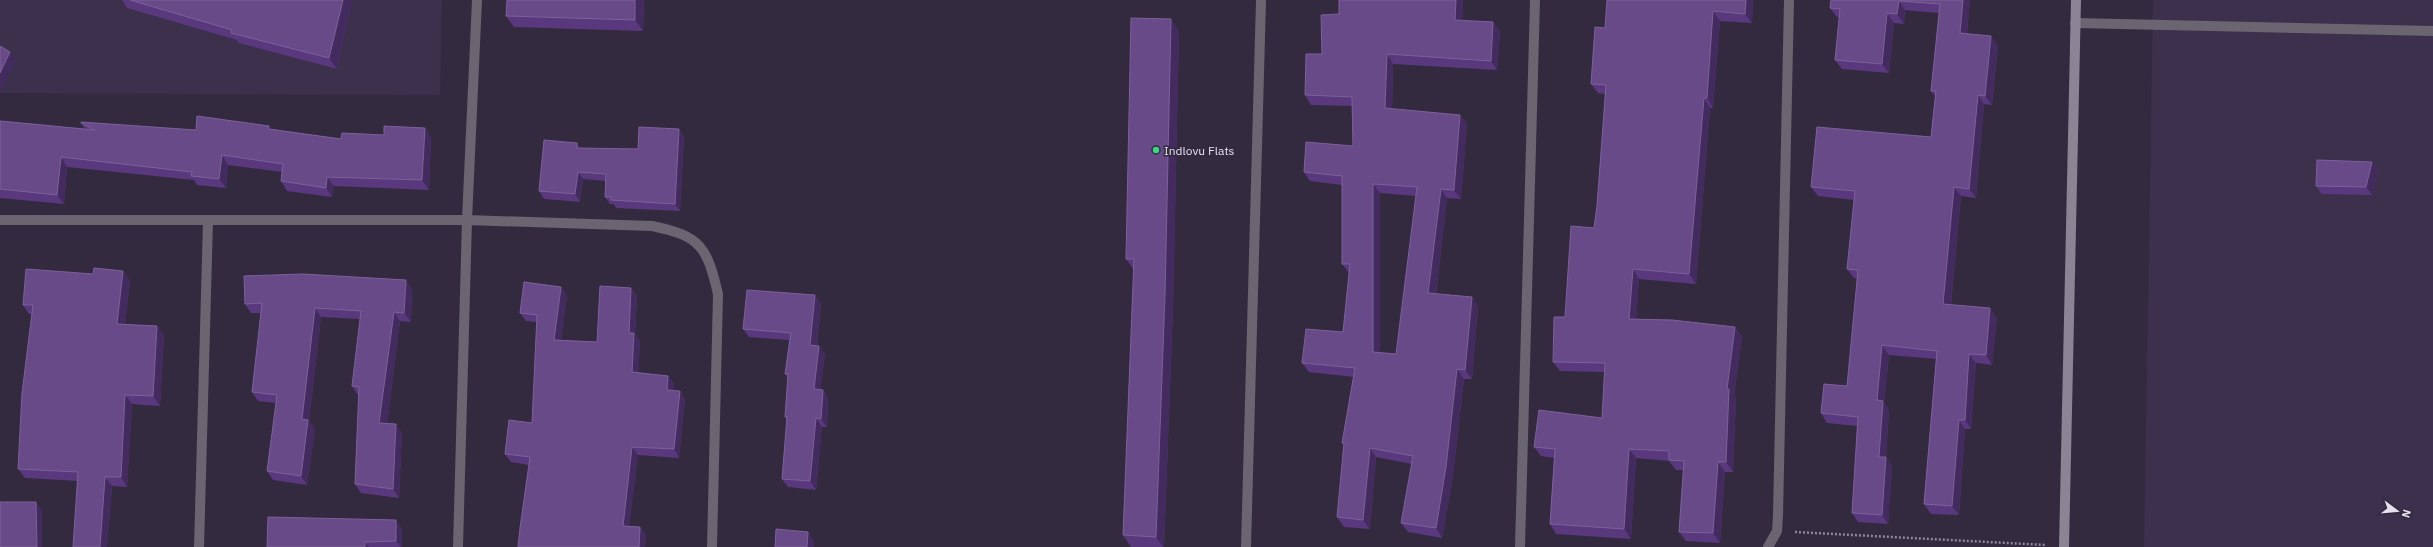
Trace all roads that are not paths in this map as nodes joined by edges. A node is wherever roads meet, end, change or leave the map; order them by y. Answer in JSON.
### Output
{"nodes":[{"id":1,"x":476,"y":0,"type":"edge"},
{"id":2,"x":1261,"y":0,"type":"edge"},
{"id":3,"x":1535,"y":0,"type":"edge"},
{"id":4,"x":1789,"y":0,"type":"edge"},
{"id":5,"x":2076,"y":0,"type":"edge"},
{"id":6,"x":2075,"y":23,"type":"junction"},
{"id":7,"x":2433,"y":31,"type":"edge"},
{"id":8,"x":0,"y":220,"type":"edge"},
{"id":9,"x":467,"y":220,"type":"junction"},
{"id":10,"x":208,"y":221,"type":"junction"},
{"id":11,"x":199,"y":547,"type":"edge"},
{"id":12,"x":458,"y":547,"type":"edge"},
{"id":13,"x":712,"y":547,"type":"edge"},
{"id":14,"x":1246,"y":547,"type":"edge"},
{"id":15,"x":1520,"y":547,"type":"edge"},
{"id":16,"x":1768,"y":547,"type":"edge"},
{"id":17,"x":2064,"y":547,"type":"edge"}],
"edges":[{"from":1,"to":9,"type":"street"},
{"from":2,"to":14,"type":"street"},
{"from":3,"to":15,"type":"street"},
{"from":4,"to":16,"type":"street"},
{"from":5,"to":6,"type":"street"},
{"from":6,"to":7,"type":"street"},
{"from":6,"to":17,"type":"street"},
{"from":8,"to":10,"type":"street"},
{"from":9,"to":10,"type":"street"},
{"from":9,"to":12,"type":"street"},
{"from":9,"to":13,"type":"street"},
{"from":10,"to":11,"type":"street"}]}
